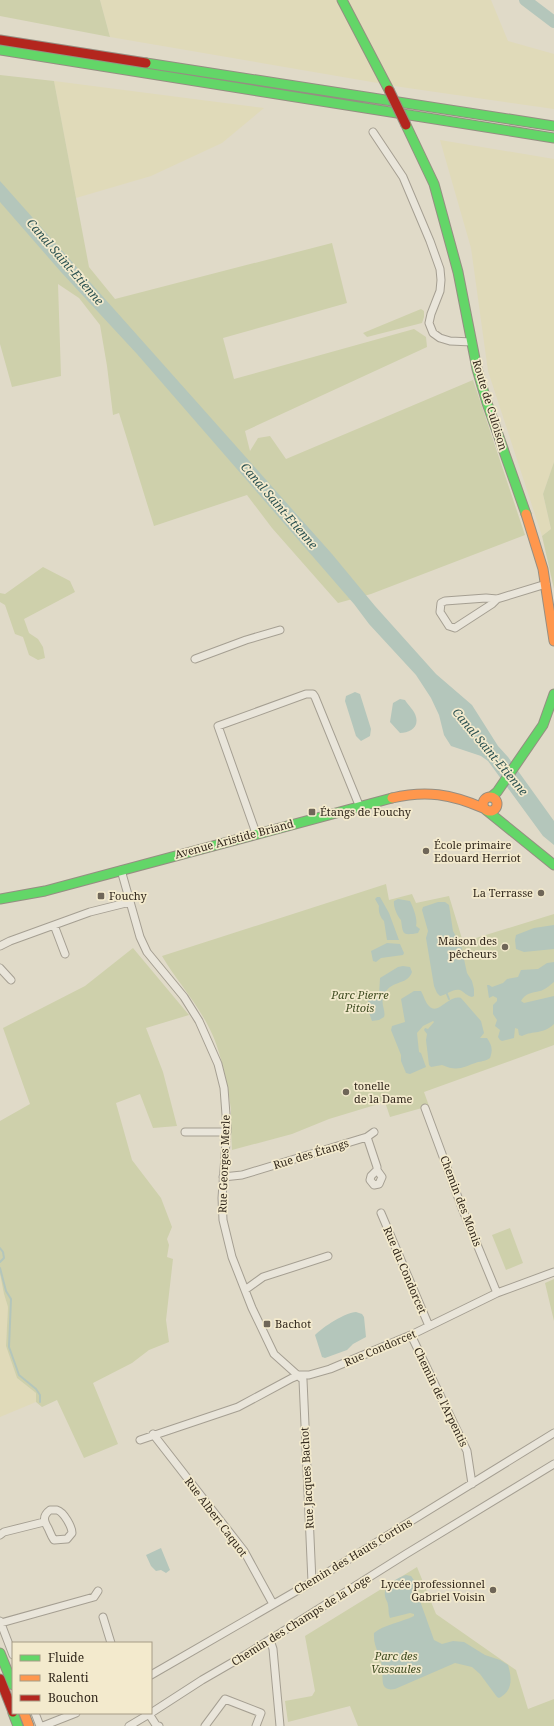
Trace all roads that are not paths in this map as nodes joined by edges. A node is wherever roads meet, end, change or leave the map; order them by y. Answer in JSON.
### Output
{"nodes":[{"id":1,"x":342,"y":0,"type":"edge"},
{"id":2,"x":0,"y":40,"type":"edge"},
{"id":3,"x":0,"y":50,"type":"edge"},
{"id":4,"x":554,"y":126,"type":"edge"},
{"id":5,"x":373,"y":132,"type":"dead end"},
{"id":6,"x":554,"y":138,"type":"edge"},
{"id":7,"x":472,"y":342,"type":"junction"},
{"id":8,"x":546,"y":584,"type":"junction"},
{"id":9,"x":497,"y":598,"type":"junction"},
{"id":10,"x":280,"y":630,"type":"dead end"},
{"id":11,"x":554,"y":641,"type":"edge"},
{"id":12,"x":195,"y":659,"type":"dead end"},
{"id":13,"x":554,"y":694,"type":"edge"},
{"id":14,"x":491,"y":800,"type":"junction"},
{"id":15,"x":359,"y":805,"type":"junction"},
{"id":16,"x":256,"y":833,"type":"junction"},
{"id":17,"x":554,"y":865,"type":"edge"},
{"id":18,"x":121,"y":870,"type":"junction"},
{"id":19,"x":0,"y":899,"type":"edge"},
{"id":20,"x":130,"y":902,"type":"junction"},
{"id":21,"x":54,"y":925,"type":"junction"},
{"id":22,"x":0,"y":946,"type":"edge"},
{"id":23,"x":66,"y":954,"type":"dead end"},
{"id":24,"x":0,"y":968,"type":"edge"},
{"id":25,"x":11,"y":980,"type":"dead end"},
{"id":26,"x":425,"y":1108,"type":"dead end"},
{"id":27,"x":185,"y":1132,"type":"dead end"},
{"id":28,"x":227,"y":1132,"type":"junction"},
{"id":29,"x":374,"y":1132,"type":"dead end"},
{"id":30,"x":367,"y":1137,"type":"junction"},
{"id":31,"x":377,"y":1169,"type":"dead end"},
{"id":32,"x":223,"y":1177,"type":"junction"},
{"id":33,"x":381,"y":1213,"type":"dead end"},
{"id":34,"x":328,"y":1256,"type":"dead end"},
{"id":35,"x":554,"y":1272,"type":"edge"},
{"id":36,"x":244,"y":1290,"type":"junction"},
{"id":37,"x":497,"y":1293,"type":"junction"},
{"id":38,"x":429,"y":1326,"type":"junction"},
{"id":39,"x":411,"y":1335,"type":"junction"},
{"id":40,"x":299,"y":1375,"type":"junction"},
{"id":41,"x":554,"y":1433,"type":"edge"},
{"id":42,"x":153,"y":1434,"type":"junction"},
{"id":43,"x":140,"y":1440,"type":"dead end"},
{"id":44,"x":554,"y":1464,"type":"edge"},
{"id":45,"x":472,"y":1484,"type":"junction"},
{"id":46,"x":44,"y":1522,"type":"junction"},
{"id":47,"x":0,"y":1535,"type":"edge"},
{"id":48,"x":312,"y":1582,"type":"junction"},
{"id":49,"x":98,"y":1591,"type":"dead end"},
{"id":50,"x":273,"y":1604,"type":"junction"},
{"id":51,"x":103,"y":1617,"type":"dead end"},
{"id":52,"x":0,"y":1622,"type":"edge"},
{"id":53,"x":270,"y":1640,"type":"junction"},
{"id":54,"x":111,"y":1642,"type":"edge"},
{"id":55,"x":12,"y":1652,"type":"edge"},
{"id":56,"x":0,"y":1653,"type":"edge"},
{"id":57,"x":152,"y":1674,"type":"edge"},
{"id":58,"x":0,"y":1680,"type":"edge"},
{"id":59,"x":12,"y":1683,"type":"edge"},
{"id":60,"x":12,"y":1710,"type":"edge"},
{"id":61,"x":152,"y":1712,"type":"edge"},
{"id":62,"x":13,"y":1714,"type":"edge"},
{"id":63,"x":24,"y":1714,"type":"edge"},
{"id":64,"x":35,"y":1714,"type":"edge"},
{"id":65,"x":73,"y":1714,"type":"edge"},
{"id":66,"x":148,"y":1714,"type":"edge"},
{"id":67,"x":150,"y":1714,"type":"edge"},
{"id":68,"x":18,"y":1726,"type":"edge"},
{"id":69,"x":30,"y":1726,"type":"edge"},
{"id":70,"x":41,"y":1726,"type":"edge"},
{"id":71,"x":129,"y":1726,"type":"edge"},
{"id":72,"x":159,"y":1726,"type":"edge"},
{"id":73,"x":205,"y":1726,"type":"edge"},
{"id":74,"x":256,"y":1726,"type":"edge"},
{"id":75,"x":280,"y":1726,"type":"edge"}],
"edges":[{"from":1,"to":7,"type":"main road","name":"Route de Culoison","bridge":true},
{"from":2,"to":4,"type":"main road"},
{"from":3,"to":6,"type":"main road"},
{"from":5,"to":7,"type":"street"},
{"from":7,"to":8,"type":"main road","name":"Route de Culoison"},
{"from":8,"to":9,"type":"street"},
{"from":8,"to":11,"type":"main road","name":"Route de Culoison"},
{"from":9,"to":9,"type":"street"},
{"from":10,"to":12,"type":"street"},
{"from":13,"to":14,"type":"main road"},
{"from":14,"to":15,"type":"main road","name":"Avenue Aristide Briand"},
{"from":14,"to":17,"type":"main road"},
{"from":15,"to":16,"type":"main road","name":"Avenue Aristide Briand"},
{"from":15,"to":16,"type":"street"},
{"from":16,"to":18,"type":"main road","name":"Avenue Aristide Briand"},
{"from":18,"to":19,"type":"main road","name":"Avenue Aristide Briand"},
{"from":18,"to":20,"type":"street","name":"Rue Georges Merle"},
{"from":20,"to":21,"type":"street"},
{"from":20,"to":28,"type":"street","name":"Rue Georges Merle"},
{"from":21,"to":22,"type":"street"},
{"from":21,"to":23,"type":"street"},
{"from":24,"to":25,"type":"street"},
{"from":26,"to":37,"type":"street","name":"Chemin des Monis"},
{"from":27,"to":28,"type":"street"},
{"from":28,"to":32,"type":"street","name":"Rue Georges Merle"},
{"from":29,"to":30,"type":"street","name":"Rue des Étangs"},
{"from":30,"to":31,"type":"street"},
{"from":30,"to":32,"type":"street","name":"Rue des Étangs"},
{"from":32,"to":36,"type":"street","name":"Rue Georges Merle"},
{"from":33,"to":38,"type":"street","name":"Rue du Condorcet"},
{"from":34,"to":36,"type":"street"},
{"from":35,"to":37,"type":"street","name":"Rue Condorcet"},
{"from":36,"to":40,"type":"street"},
{"from":37,"to":38,"type":"street","name":"Rue Condorcet"},
{"from":38,"to":39,"type":"street","name":"Rue Condorcet"},
{"from":39,"to":40,"type":"street","name":"Rue Condorcet"},
{"from":39,"to":45,"type":"street","name":"Chemin de l'Arpentis"},
{"from":40,"to":42,"type":"street"},
{"from":40,"to":48,"type":"street","name":"Rue Jacques Bachot"},
{"from":41,"to":45,"type":"street","name":"Chemin des Hauts Cortins"},
{"from":42,"to":43,"type":"street"},
{"from":42,"to":50,"type":"street","name":"Rue Albert Caquot"},
{"from":44,"to":53,"type":"street","name":"Chemin des Champs de la Loge"},
{"from":45,"to":48,"type":"street","name":"Chemin des Hauts Cortins"},
{"from":46,"to":46,"type":"street"},
{"from":46,"to":47,"type":"street"},
{"from":48,"to":50,"type":"street","name":"Chemin des Hauts Cortins"},
{"from":49,"to":52,"type":"street"},
{"from":50,"to":57,"type":"street","name":"Chemin des Hauts Cortins"},
{"from":51,"to":54,"type":"street"},
{"from":52,"to":55,"type":"street"},
{"from":53,"to":61,"type":"street","name":"Chemin des Champs de la Loge"},
{"from":53,"to":75,"type":"street"},
{"from":56,"to":59,"type":"main road"},
{"from":58,"to":60,"type":"main road"},
{"from":62,"to":68,"type":"main road"},
{"from":63,"to":69,"type":"main road"},
{"from":64,"to":70,"type":"street"},
{"from":65,"to":70,"type":"street"},
{"from":66,"to":71,"type":"street","name":"Chemin des Champs de la Loge"},
{"from":67,"to":72,"type":"street"},
{"from":73,"to":74,"type":"street"}]}
